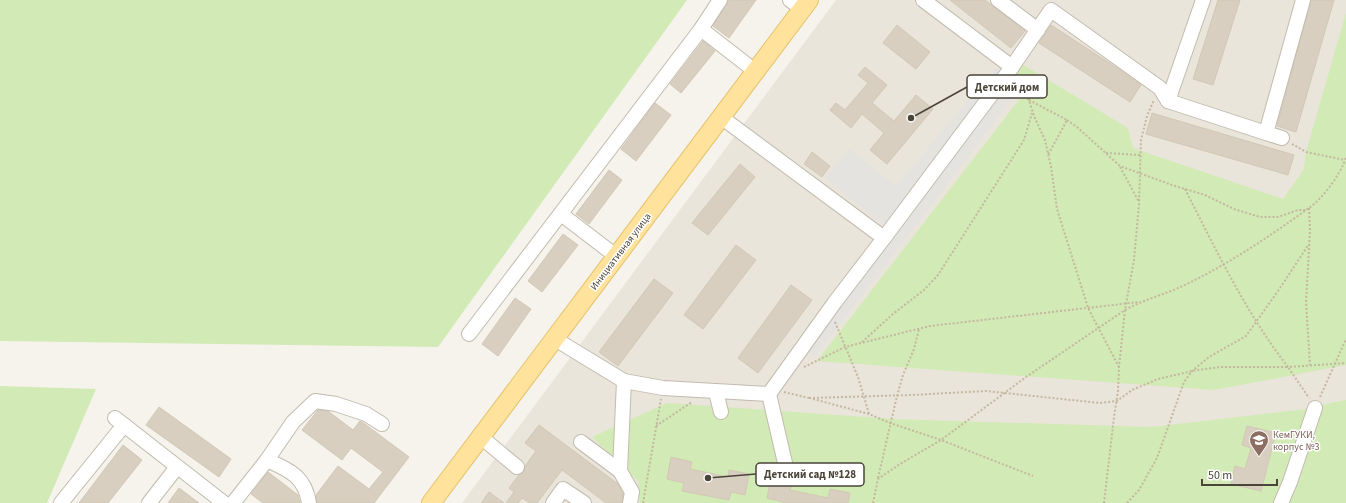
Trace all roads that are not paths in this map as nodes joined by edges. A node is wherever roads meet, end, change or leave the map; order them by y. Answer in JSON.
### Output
{"nodes":[{"id":1,"x":720,"y":0,"type":"edge"},
{"id":2,"x":923,"y":0,"type":"edge"},
{"id":3,"x":998,"y":0,"type":"edge"},
{"id":4,"x":1203,"y":0,"type":"edge"},
{"id":5,"x":1303,"y":0,"type":"edge"},
{"id":6,"x":800,"y":3,"type":"edge"},
{"id":7,"x":701,"y":29,"type":"junction"},
{"id":8,"x":1038,"y":30,"type":"junction"},
{"id":9,"x":1011,"y":69,"type":"junction"},
{"id":10,"x":755,"y":71,"type":"junction"},
{"id":11,"x":1168,"y":101,"type":"junction"},
{"id":12,"x":721,"y":117,"type":"junction"},
{"id":13,"x":1266,"y":132,"type":"junction"},
{"id":14,"x":1282,"y":138,"type":"road end"},
{"id":15,"x":561,"y":214,"type":"junction"},
{"id":16,"x":884,"y":238,"type":"junction"},
{"id":17,"x":616,"y":256,"type":"junction"},
{"id":18,"x":468,"y":334,"type":"dead end"},
{"id":19,"x":555,"y":339,"type":"junction"},
{"id":20,"x":624,"y":381,"type":"junction"},
{"id":21,"x":771,"y":391,"type":"junction"},
{"id":22,"x":712,"y":392,"type":"junction"},
{"id":23,"x":1315,"y":408,"type":"road end"},
{"id":24,"x":721,"y":412,"type":"dead end"},
{"id":25,"x":382,"y":424,"type":"dead end"},
{"id":26,"x":481,"y":437,"type":"junction"},
{"id":27,"x":581,"y":442,"type":"dead end"},
{"id":28,"x":267,"y":460,"type":"junction"},
{"id":29,"x":785,"y":463,"type":"dead end"},
{"id":30,"x":177,"y":466,"type":"junction"},
{"id":31,"x":517,"y":467,"type":"dead end"},
{"id":32,"x":620,"y":471,"type":"junction"},
{"id":33,"x":61,"y":503,"type":"edge"},
{"id":34,"x":149,"y":503,"type":"edge"},
{"id":35,"x":224,"y":503,"type":"edge"},
{"id":36,"x":233,"y":503,"type":"edge"},
{"id":37,"x":309,"y":503,"type":"edge"},
{"id":38,"x":431,"y":503,"type":"edge"},
{"id":39,"x":553,"y":503,"type":"edge"},
{"id":40,"x":584,"y":503,"type":"edge"},
{"id":41,"x":630,"y":503,"type":"edge"},
{"id":42,"x":1282,"y":503,"type":"edge"}],
"edges":[{"from":1,"to":7,"type":"lane"},
{"from":2,"to":9,"type":"lane"},
{"from":3,"to":8,"type":"lane"},
{"from":4,"to":11,"type":"lane"},
{"from":5,"to":13,"type":"lane"},
{"from":6,"to":10,"type":"main road","name":"Инициативная улица"},
{"from":7,"to":10,"type":"lane"},
{"from":7,"to":15,"type":"lane"},
{"from":8,"to":9,"type":"lane"},
{"from":8,"to":11,"type":"lane"},
{"from":9,"to":16,"type":"lane"},
{"from":10,"to":12,"type":"main road","name":"Инициативная улица"},
{"from":11,"to":13,"type":"lane"},
{"from":12,"to":16,"type":"lane"},
{"from":12,"to":17,"type":"main road","name":"Инициативная улица"},
{"from":13,"to":14,"type":"lane"},
{"from":15,"to":17,"type":"lane"},
{"from":15,"to":18,"type":"lane"},
{"from":16,"to":21,"type":"lane"},
{"from":17,"to":19,"type":"main road","name":"Инициативная улица"},
{"from":19,"to":20,"type":"lane"},
{"from":19,"to":26,"type":"main road","name":"Инициативная улица"},
{"from":20,"to":22,"type":"lane"},
{"from":20,"to":32,"type":"lane"},
{"from":21,"to":22,"type":"lane"},
{"from":21,"to":29,"type":"lane"},
{"from":22,"to":24,"type":"lane"},
{"from":23,"to":42,"type":"lane"},
{"from":25,"to":28,"type":"lane"},
{"from":26,"to":31,"type":"lane"},
{"from":26,"to":38,"type":"main road","name":"Инициативная улица"},
{"from":27,"to":32,"type":"lane"},
{"from":28,"to":36,"type":"lane"},
{"from":28,"to":37,"type":"lane"},
{"from":30,"to":33,"type":"lane"},
{"from":30,"to":34,"type":"lane"},
{"from":30,"to":35,"type":"lane"},
{"from":32,"to":41,"type":"lane"},
{"from":39,"to":40,"type":"lane"}]}
